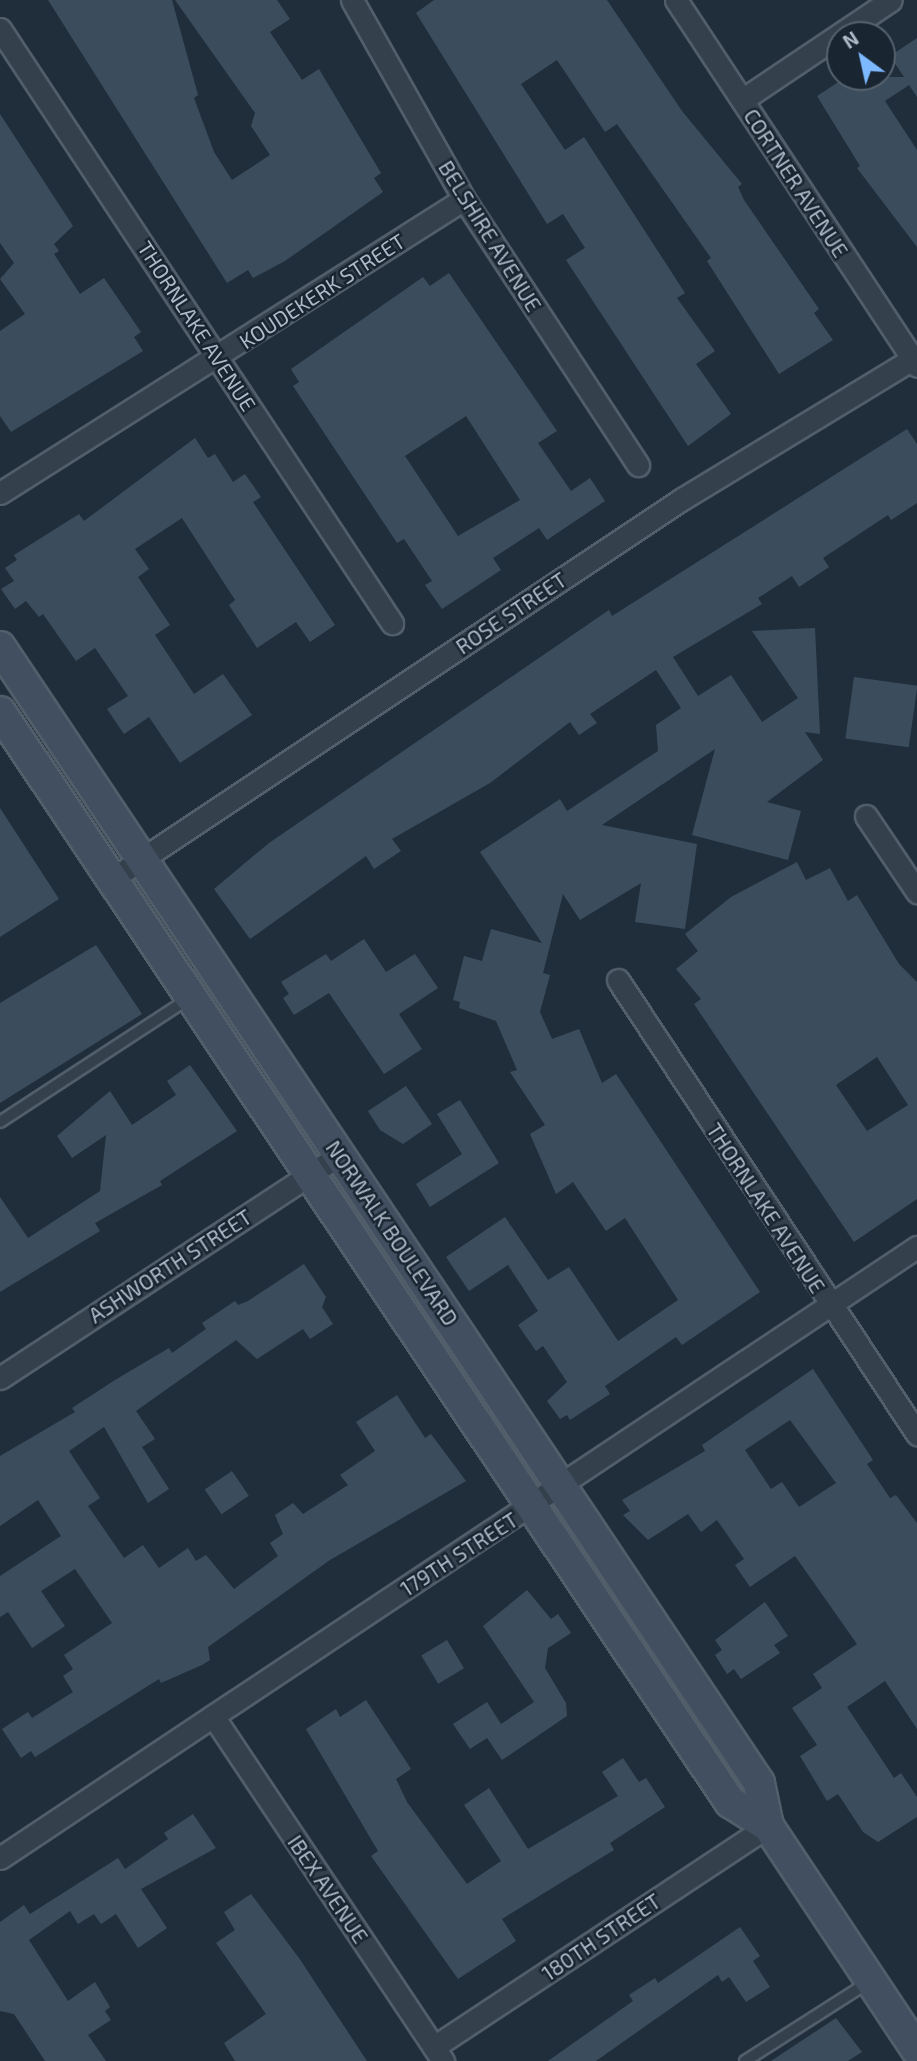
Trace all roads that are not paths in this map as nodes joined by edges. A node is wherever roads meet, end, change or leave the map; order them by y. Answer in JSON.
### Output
{"nodes":[{"id":1,"x":352,"y":0,"type":"edge"},
{"id":2,"x":676,"y":0,"type":"edge"},
{"id":3,"x":891,"y":0,"type":"edge"},
{"id":4,"x":0,"y":29,"type":"edge"},
{"id":5,"x":742,"y":100,"type":"junction"},
{"id":6,"x":464,"y":199,"type":"junction"},
{"id":7,"x":219,"y":357,"type":"junction"},
{"id":8,"x":916,"y":360,"type":"edge"},
{"id":9,"x":639,"y":465,"type":"dead end"},
{"id":10,"x":0,"y":493,"type":"edge"},
{"id":11,"x":392,"y":624,"type":"dead end"},
{"id":12,"x":0,"y":647,"type":"edge"},
{"id":13,"x":0,"y":712,"type":"edge"},
{"id":14,"x":866,"y":816,"type":"dead end"},
{"id":15,"x":142,"y":859,"type":"junction"},
{"id":16,"x":112,"y":879,"type":"junction"},
{"id":17,"x":917,"y":892,"type":"edge"},
{"id":18,"x":618,"y":980,"type":"dead end"},
{"id":19,"x":191,"y":997,"type":"junction"},
{"id":20,"x":0,"y":1122,"type":"edge"},
{"id":21,"x":340,"y":1155,"type":"junction"},
{"id":22,"x":310,"y":1174,"type":"junction"},
{"id":23,"x":917,"y":1247,"type":"edge"},
{"id":24,"x":831,"y":1306,"type":"junction"},
{"id":25,"x":0,"y":1378,"type":"edge"},
{"id":26,"x":917,"y":1434,"type":"edge"},
{"id":27,"x":561,"y":1486,"type":"junction"},
{"id":28,"x":532,"y":1506,"type":"junction"},
{"id":29,"x":213,"y":1716,"type":"junction"},
{"id":30,"x":768,"y":1826,"type":"junction"},
{"id":31,"x":0,"y":1858,"type":"edge"},
{"id":32,"x":871,"y":1980,"type":"junction"},
{"id":33,"x":917,"y":2050,"type":"edge"},
{"id":34,"x":438,"y":2054,"type":"edge"},
{"id":35,"x":917,"y":2056,"type":"edge"},
{"id":36,"x":745,"y":2061,"type":"edge"},
{"id":37,"x":910,"y":2061,"type":"edge"}],
"edges":[{"from":1,"to":6,"type":"street","name":"BELSHIRE AVENUE"},
{"from":2,"to":5,"type":"street","name":"CORTNER AVENUE"},
{"from":3,"to":5,"type":"street"},
{"from":4,"to":7,"type":"street","name":"THORNLAKE AVENUE"},
{"from":5,"to":8,"type":"street","name":"CORTNER AVENUE"},
{"from":6,"to":7,"type":"street","name":"KOUDEKERK STREET"},
{"from":6,"to":9,"type":"street","name":"BELSHIRE AVENUE"},
{"from":7,"to":10,"type":"street","name":"KOUDEKERK STREET"},
{"from":7,"to":11,"type":"street","name":"THORNLAKE AVENUE"},
{"from":8,"to":15,"type":"street","name":"ROSE STREET"},
{"from":12,"to":15,"type":"main road","name":"NORWALK BOULEVARD"},
{"from":13,"to":16,"type":"main road","name":"NORWALK BOULEVARD"},
{"from":14,"to":17,"type":"street"},
{"from":15,"to":16,"type":"street","name":"ROSE STREET"},
{"from":15,"to":21,"type":"main road","name":"NORWALK BOULEVARD"},
{"from":16,"to":19,"type":"main road","name":"NORWALK BOULEVARD"},
{"from":18,"to":24,"type":"street","name":"THORNLAKE AVENUE"},
{"from":19,"to":20,"type":"lane"},
{"from":19,"to":22,"type":"main road","name":"NORWALK BOULEVARD"},
{"from":21,"to":22,"type":"street","name":"ASHWORTH STREET"},
{"from":21,"to":27,"type":"main road","name":"NORWALK BOULEVARD"},
{"from":22,"to":25,"type":"street","name":"ASHWORTH STREET"},
{"from":22,"to":28,"type":"main road","name":"NORWALK BOULEVARD"},
{"from":23,"to":24,"type":"street","name":"179TH STREET"},
{"from":24,"to":26,"type":"street","name":"THORNLAKE AVENUE"},
{"from":24,"to":27,"type":"street","name":"179TH STREET"},
{"from":27,"to":28,"type":"street","name":"179TH STREET"},
{"from":27,"to":30,"type":"main road","name":"NORWALK BOULEVARD"},
{"from":28,"to":29,"type":"street","name":"179TH STREET"},
{"from":28,"to":30,"type":"main road","name":"NORWALK BOULEVARD"},
{"from":29,"to":31,"type":"street","name":"179TH STREET"},
{"from":29,"to":34,"type":"street","name":"IBEX AVENUE"},
{"from":30,"to":32,"type":"main road","name":"NORWALK BOULEVARD"},
{"from":30,"to":34,"type":"street","name":"180TH STREET"},
{"from":32,"to":33,"type":"main road","name":"NORWALK BOULEVARD"},
{"from":32,"to":36,"type":"lane"},
{"from":35,"to":37,"type":"lane"}]}
